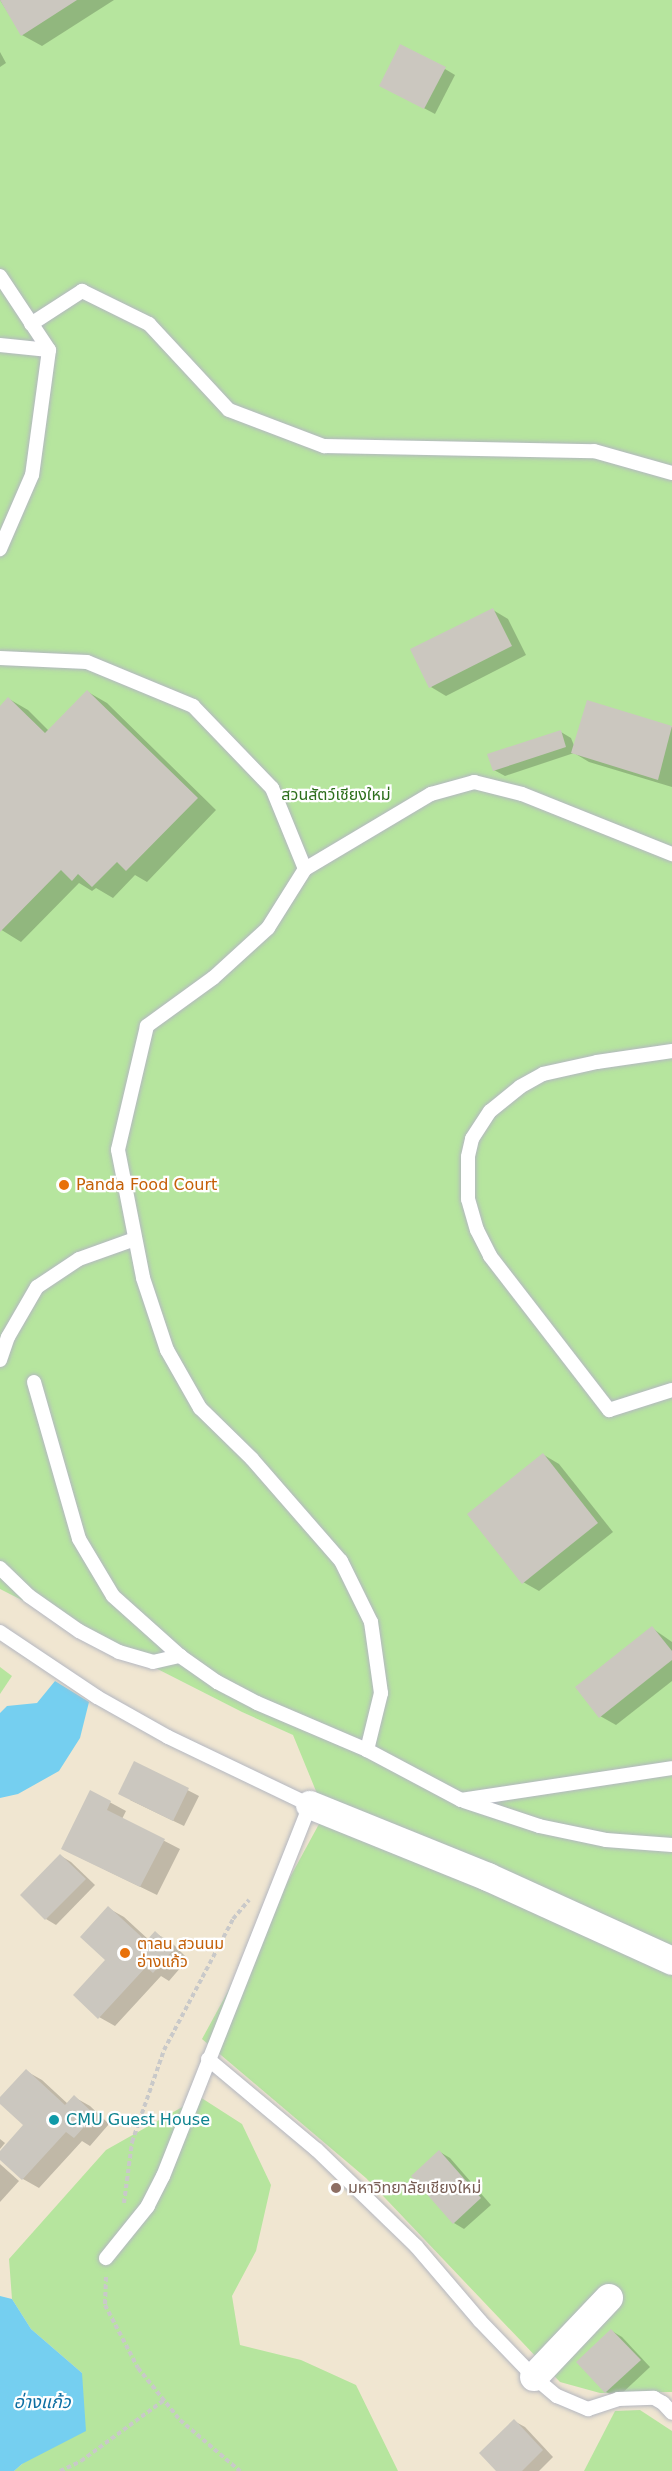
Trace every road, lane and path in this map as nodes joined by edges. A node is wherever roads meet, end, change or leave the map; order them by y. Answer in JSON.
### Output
{"nodes":[{"id":1,"x":0,"y":276,"type":"edge"},
{"id":2,"x":31,"y":324,"type":"junction"},
{"id":3,"x":0,"y":345,"type":"edge"},
{"id":4,"x":48,"y":350,"type":"junction"},
{"id":5,"x":672,"y":473,"type":"edge"},
{"id":6,"x":0,"y":549,"type":"edge"},
{"id":7,"x":0,"y":658,"type":"edge"},
{"id":8,"x":672,"y":854,"type":"edge"},
{"id":9,"x":305,"y":869,"type":"junction"},
{"id":10,"x":672,"y":1051,"type":"edge"},
{"id":11,"x":135,"y":1239,"type":"junction"},
{"id":12,"x":0,"y":1360,"type":"edge"},
{"id":13,"x":34,"y":1382,"type":"dead end"},
{"id":14,"x":672,"y":1390,"type":"edge"},
{"id":15,"x":0,"y":1568,"type":"edge"},
{"id":16,"x":0,"y":1632,"type":"edge"},
{"id":17,"x":180,"y":1656,"type":"junction"},
{"id":18,"x":367,"y":1750,"type":"junction"},
{"id":19,"x":672,"y":1768,"type":"edge"},
{"id":20,"x":461,"y":1800,"type":"junction"},
{"id":21,"x":310,"y":1805,"type":"junction"},
{"id":22,"x":672,"y":1845,"type":"edge"},
{"id":23,"x":672,"y":1961,"type":"edge"},
{"id":24,"x":208,"y":2059,"type":"junction"},
{"id":25,"x":106,"y":2258,"type":"dead end"},
{"id":26,"x":609,"y":2298,"type":"dead end"},
{"id":27,"x":534,"y":2377,"type":"junction"},
{"id":28,"x":164,"y":2400,"type":"dead end"},
{"id":29,"x":672,"y":2413,"type":"edge"},
{"id":30,"x":60,"y":2471,"type":"edge"}],
"edges":[{"from":1,"to":2,"type":"lane"},
{"from":2,"to":4,"type":"lane"},
{"from":2,"to":5,"type":"lane"},
{"from":3,"to":4,"type":"lane"},
{"from":4,"to":6,"type":"lane"},
{"from":7,"to":9,"type":"lane"},
{"from":8,"to":9,"type":"lane"},
{"from":9,"to":11,"type":"lane"},
{"from":10,"to":14,"type":"lane"},
{"from":11,"to":12,"type":"lane"},
{"from":11,"to":18,"type":"lane"},
{"from":13,"to":17,"type":"lane"},
{"from":15,"to":17,"type":"lane"},
{"from":16,"to":21,"type":"lane"},
{"from":17,"to":18,"type":"lane"},
{"from":18,"to":20,"type":"lane"},
{"from":19,"to":20,"type":"lane"},
{"from":20,"to":22,"type":"lane"},
{"from":21,"to":23,"type":"street"},
{"from":21,"to":24,"type":"lane"},
{"from":24,"to":25,"type":"lane"},
{"from":24,"to":27,"type":"lane"},
{"from":26,"to":27,"type":"street"},
{"from":27,"to":29,"type":"lane"},
{"from":28,"to":30,"type":"path"}]}
